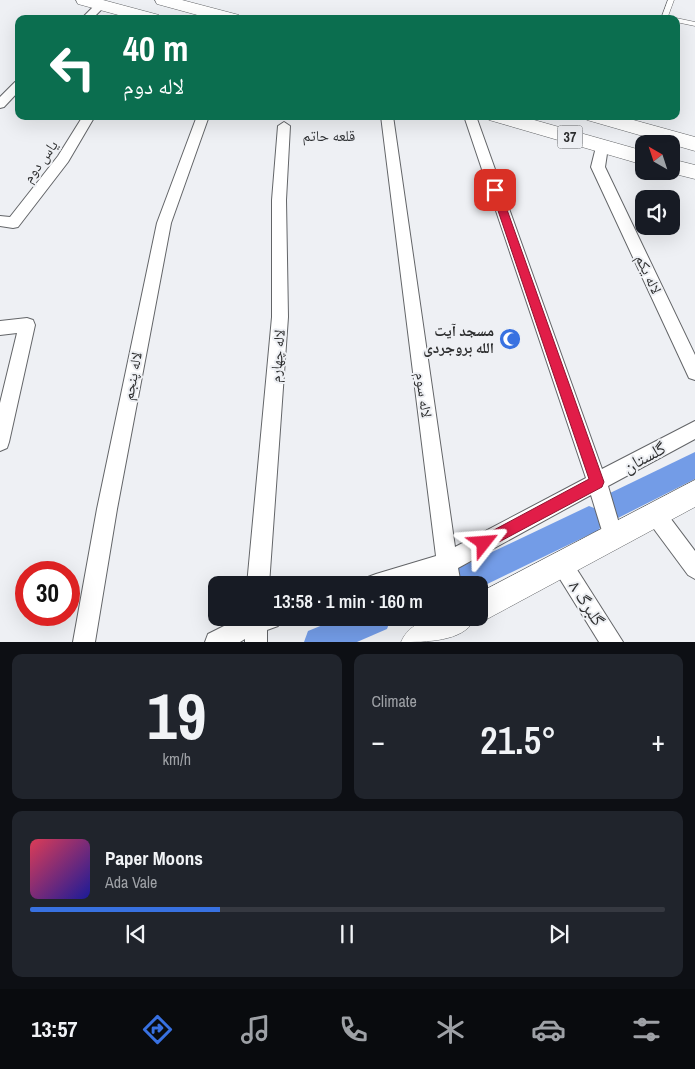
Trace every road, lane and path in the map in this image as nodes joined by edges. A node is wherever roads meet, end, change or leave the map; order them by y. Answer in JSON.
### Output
{"nodes":[{"id":1,"x":84,"y":0,"type":"edge"},
{"id":2,"x":163,"y":0,"type":"edge"},
{"id":3,"x":671,"y":0,"type":"edge"},
{"id":4,"x":101,"y":5,"type":"junction"},
{"id":5,"x":90,"y":15,"type":"edge"},
{"id":6,"x":138,"y":15,"type":"edge"},
{"id":7,"x":218,"y":15,"type":"edge"},
{"id":8,"x":666,"y":15,"type":"edge"},
{"id":9,"x":680,"y":20,"type":"edge"},
{"id":10,"x":695,"y":24,"type":"edge"},
{"id":11,"x":15,"y":88,"type":"edge"},
{"id":12,"x":0,"y":104,"type":"edge"},
{"id":13,"x":87,"y":120,"type":"edge"},
{"id":14,"x":202,"y":120,"type":"edge"},
{"id":15,"x":388,"y":120,"type":"edge"},
{"id":16,"x":471,"y":120,"type":"edge"},
{"id":17,"x":510,"y":120,"type":"edge"},
{"id":18,"x":626,"y":120,"type":"edge"},
{"id":19,"x":284,"y":126,"type":"dead end"},
{"id":20,"x":695,"y":144,"type":"edge"},
{"id":21,"x":602,"y":147,"type":"junction"},
{"id":22,"x":635,"y":156,"type":"edge"},
{"id":23,"x":680,"y":168,"type":"edge"},
{"id":24,"x":695,"y":172,"type":"edge"},
{"id":25,"x":7,"y":222,"type":"edge"},
{"id":26,"x":0,"y":328,"type":"edge"},
{"id":27,"x":695,"y":373,"type":"edge"},
{"id":28,"x":695,"y":429,"type":"edge"},
{"id":29,"x":0,"y":442,"type":"edge"},
{"id":30,"x":597,"y":482,"type":"junction"},
{"id":31,"x":695,"y":493,"type":"edge"},
{"id":32,"x":655,"y":514,"type":"junction"},
{"id":33,"x":613,"y":537,"type":"junction"},
{"id":34,"x":447,"y":563,"type":"junction"},
{"id":35,"x":562,"y":564,"type":"junction"},
{"id":36,"x":695,"y":568,"type":"edge"},
{"id":37,"x":259,"y":576,"type":"edge"},
{"id":38,"x":405,"y":576,"type":"edge"},
{"id":39,"x":449,"y":576,"type":"edge"},
{"id":40,"x":488,"y":602,"type":"edge"},
{"id":41,"x":256,"y":626,"type":"edge"},
{"id":42,"x":444,"y":626,"type":"edge"},
{"id":43,"x":84,"y":642,"type":"edge"},
{"id":44,"x":216,"y":642,"type":"edge"},
{"id":45,"x":416,"y":642,"type":"edge"},
{"id":46,"x":612,"y":642,"type":"edge"}],
"edges":[{"from":1,"to":4,"type":"highway"},
{"from":2,"to":7,"type":"highway"},
{"from":3,"to":8,"type":"lane"},
{"from":4,"to":5,"type":"street"},
{"from":4,"to":6,"type":"highway"},
{"from":9,"to":10,"type":"lane"},
{"from":11,"to":12,"type":"street"},
{"from":13,"to":25,"type":"street","name":"یاس دوم"},
{"from":14,"to":43,"type":"street","name":"لاله پنجم"},
{"from":15,"to":34,"type":"street","name":"لاله سوم"},
{"from":16,"to":30,"type":"street"},
{"from":17,"to":21,"type":"highway","number":"37"},
{"from":18,"to":20,"type":"highway","number":"37"},
{"from":19,"to":37,"type":"street","name":"لاله چهارم"},
{"from":21,"to":22,"type":"highway","number":"37"},
{"from":21,"to":27,"type":"street","name":"لاله یکم"},
{"from":23,"to":24,"type":"highway"},
{"from":26,"to":29,"type":"street"},
{"from":28,"to":30,"type":"street","name":"گلستان"},
{"from":30,"to":33,"type":"street"},
{"from":30,"to":34,"type":"street","name":"گلستان"},
{"from":31,"to":32,"type":"street"},
{"from":32,"to":33,"type":"street"},
{"from":32,"to":36,"type":"street"},
{"from":33,"to":35,"type":"street"},
{"from":34,"to":38,"type":"street","name":"گلستان"},
{"from":34,"to":39,"type":"street","name":"لاله سوم"},
{"from":35,"to":40,"type":"street"},
{"from":35,"to":46,"type":"street","name":"گلبرگ ۸"},
{"from":41,"to":44,"type":"street"},
{"from":42,"to":45,"type":"street"}]}
